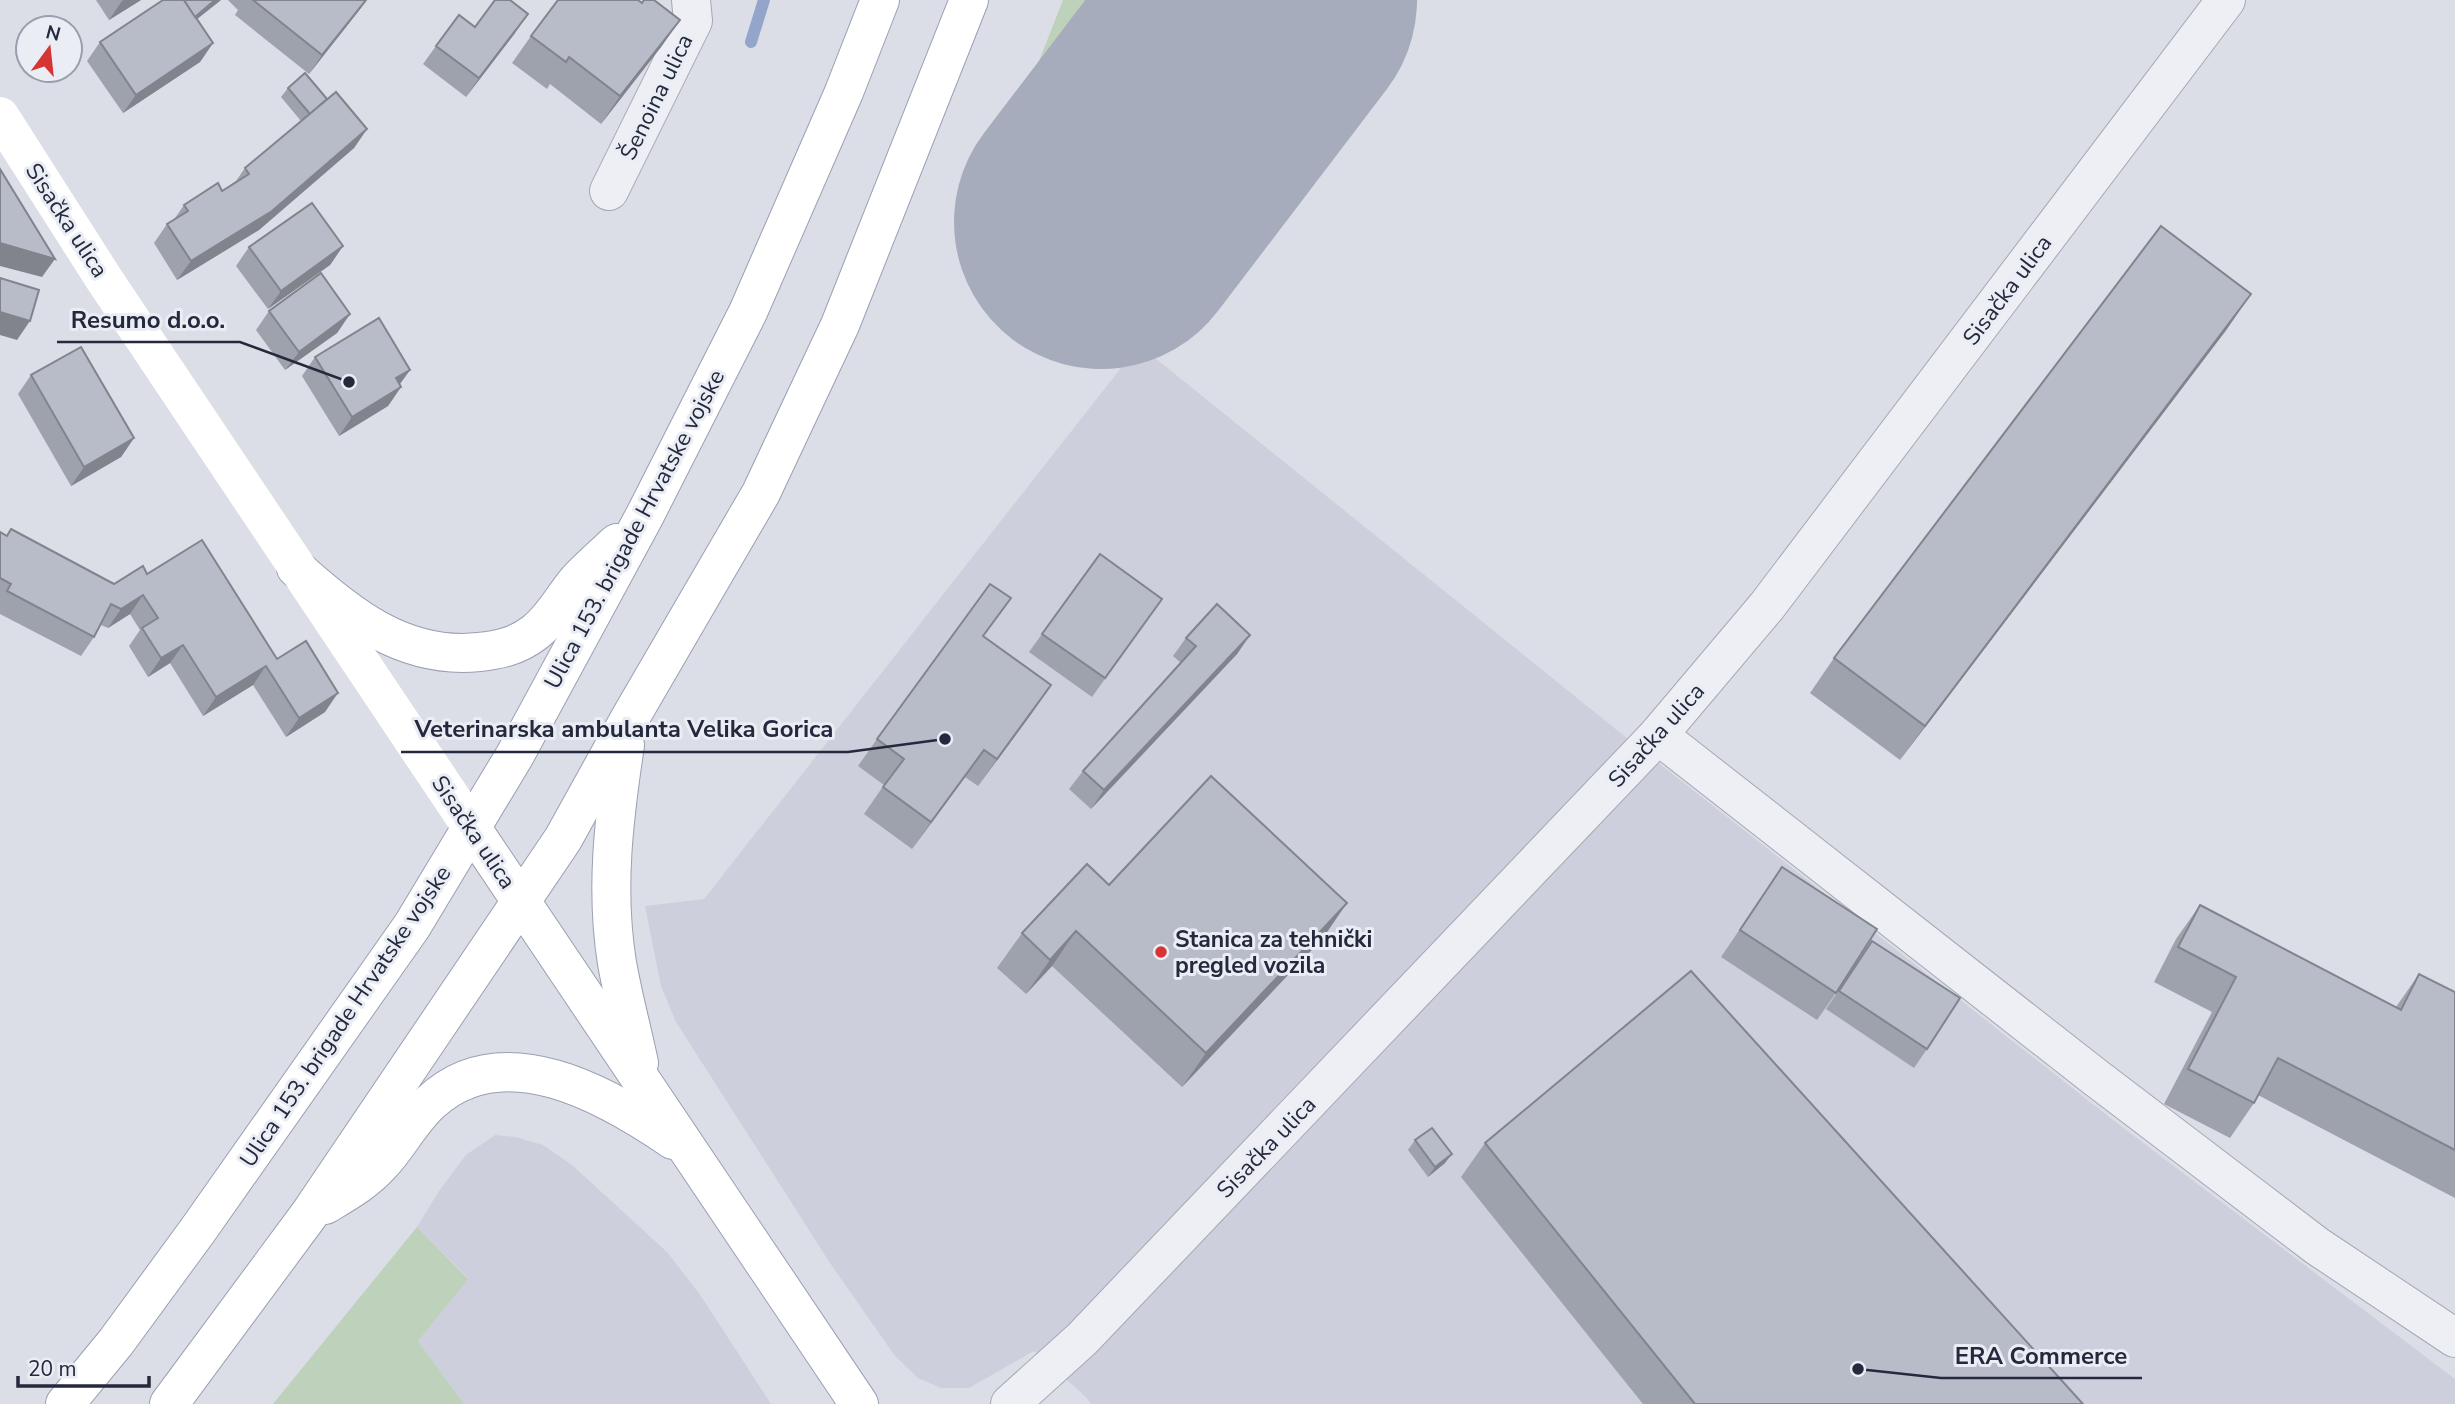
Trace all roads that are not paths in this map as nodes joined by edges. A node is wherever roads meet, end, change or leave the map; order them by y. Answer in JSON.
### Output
{"nodes":[{"id":1,"x":691,"y":0,"type":"edge"},
{"id":2,"x":880,"y":0,"type":"edge"},
{"id":3,"x":969,"y":0,"type":"edge"},
{"id":4,"x":2227,"y":0,"type":"edge"},
{"id":5,"x":0,"y":116,"type":"edge"},
{"id":6,"x":609,"y":191,"type":"dead end"},
{"id":7,"x":644,"y":517,"type":"junction"},
{"id":8,"x":296,"y":568,"type":"junction"},
{"id":9,"x":630,"y":718,"type":"junction"},
{"id":10,"x":1658,"y":735,"type":"junction"},
{"id":11,"x":471,"y":827,"type":"junction"},
{"id":12,"x":520,"y":901,"type":"junction"},
{"id":13,"x":644,"y":1085,"type":"junction"},
{"id":14,"x":688,"y":1150,"type":"junction"},
{"id":15,"x":311,"y":1212,"type":"junction"},
{"id":16,"x":2455,"y":1338,"type":"edge"},
{"id":17,"x":65,"y":1404,"type":"edge"},
{"id":18,"x":169,"y":1404,"type":"edge"},
{"id":19,"x":859,"y":1404,"type":"edge"},
{"id":20,"x":1010,"y":1404,"type":"edge"}],
"edges":[{"from":1,"to":6,"type":"street","name":"Šenoina ulica"},
{"from":2,"to":7,"type":"main road","name":"Ulica 153. brigade Hrvatske vojske"},
{"from":3,"to":9,"type":"main road"},
{"from":4,"to":10,"type":"street","name":"Sisačka ulica"},
{"from":5,"to":8,"type":"main road","name":"Sisačka ulica"},
{"from":7,"to":8,"type":"main road"},
{"from":7,"to":11,"type":"main road","name":"Ulica 153. brigade Hrvatske vojske"},
{"from":8,"to":11,"type":"main road","name":"Sisačka ulica"},
{"from":9,"to":12,"type":"main road"},
{"from":9,"to":13,"type":"main road"},
{"from":10,"to":16,"type":"street"},
{"from":10,"to":20,"type":"street","name":"Sisačka ulica"},
{"from":11,"to":12,"type":"main road","name":"Sisačka ulica"},
{"from":11,"to":17,"type":"main road","name":"Ulica 153. brigade Hrvatske vojske"},
{"from":12,"to":13,"type":"main road","name":"Sisačka ulica"},
{"from":12,"to":15,"type":"main road"},
{"from":13,"to":14,"type":"main road","name":"Sisačka ulica"},
{"from":14,"to":15,"type":"main road"},
{"from":14,"to":19,"type":"main road","name":"Sisačka ulica"},
{"from":15,"to":18,"type":"main road"}]}
